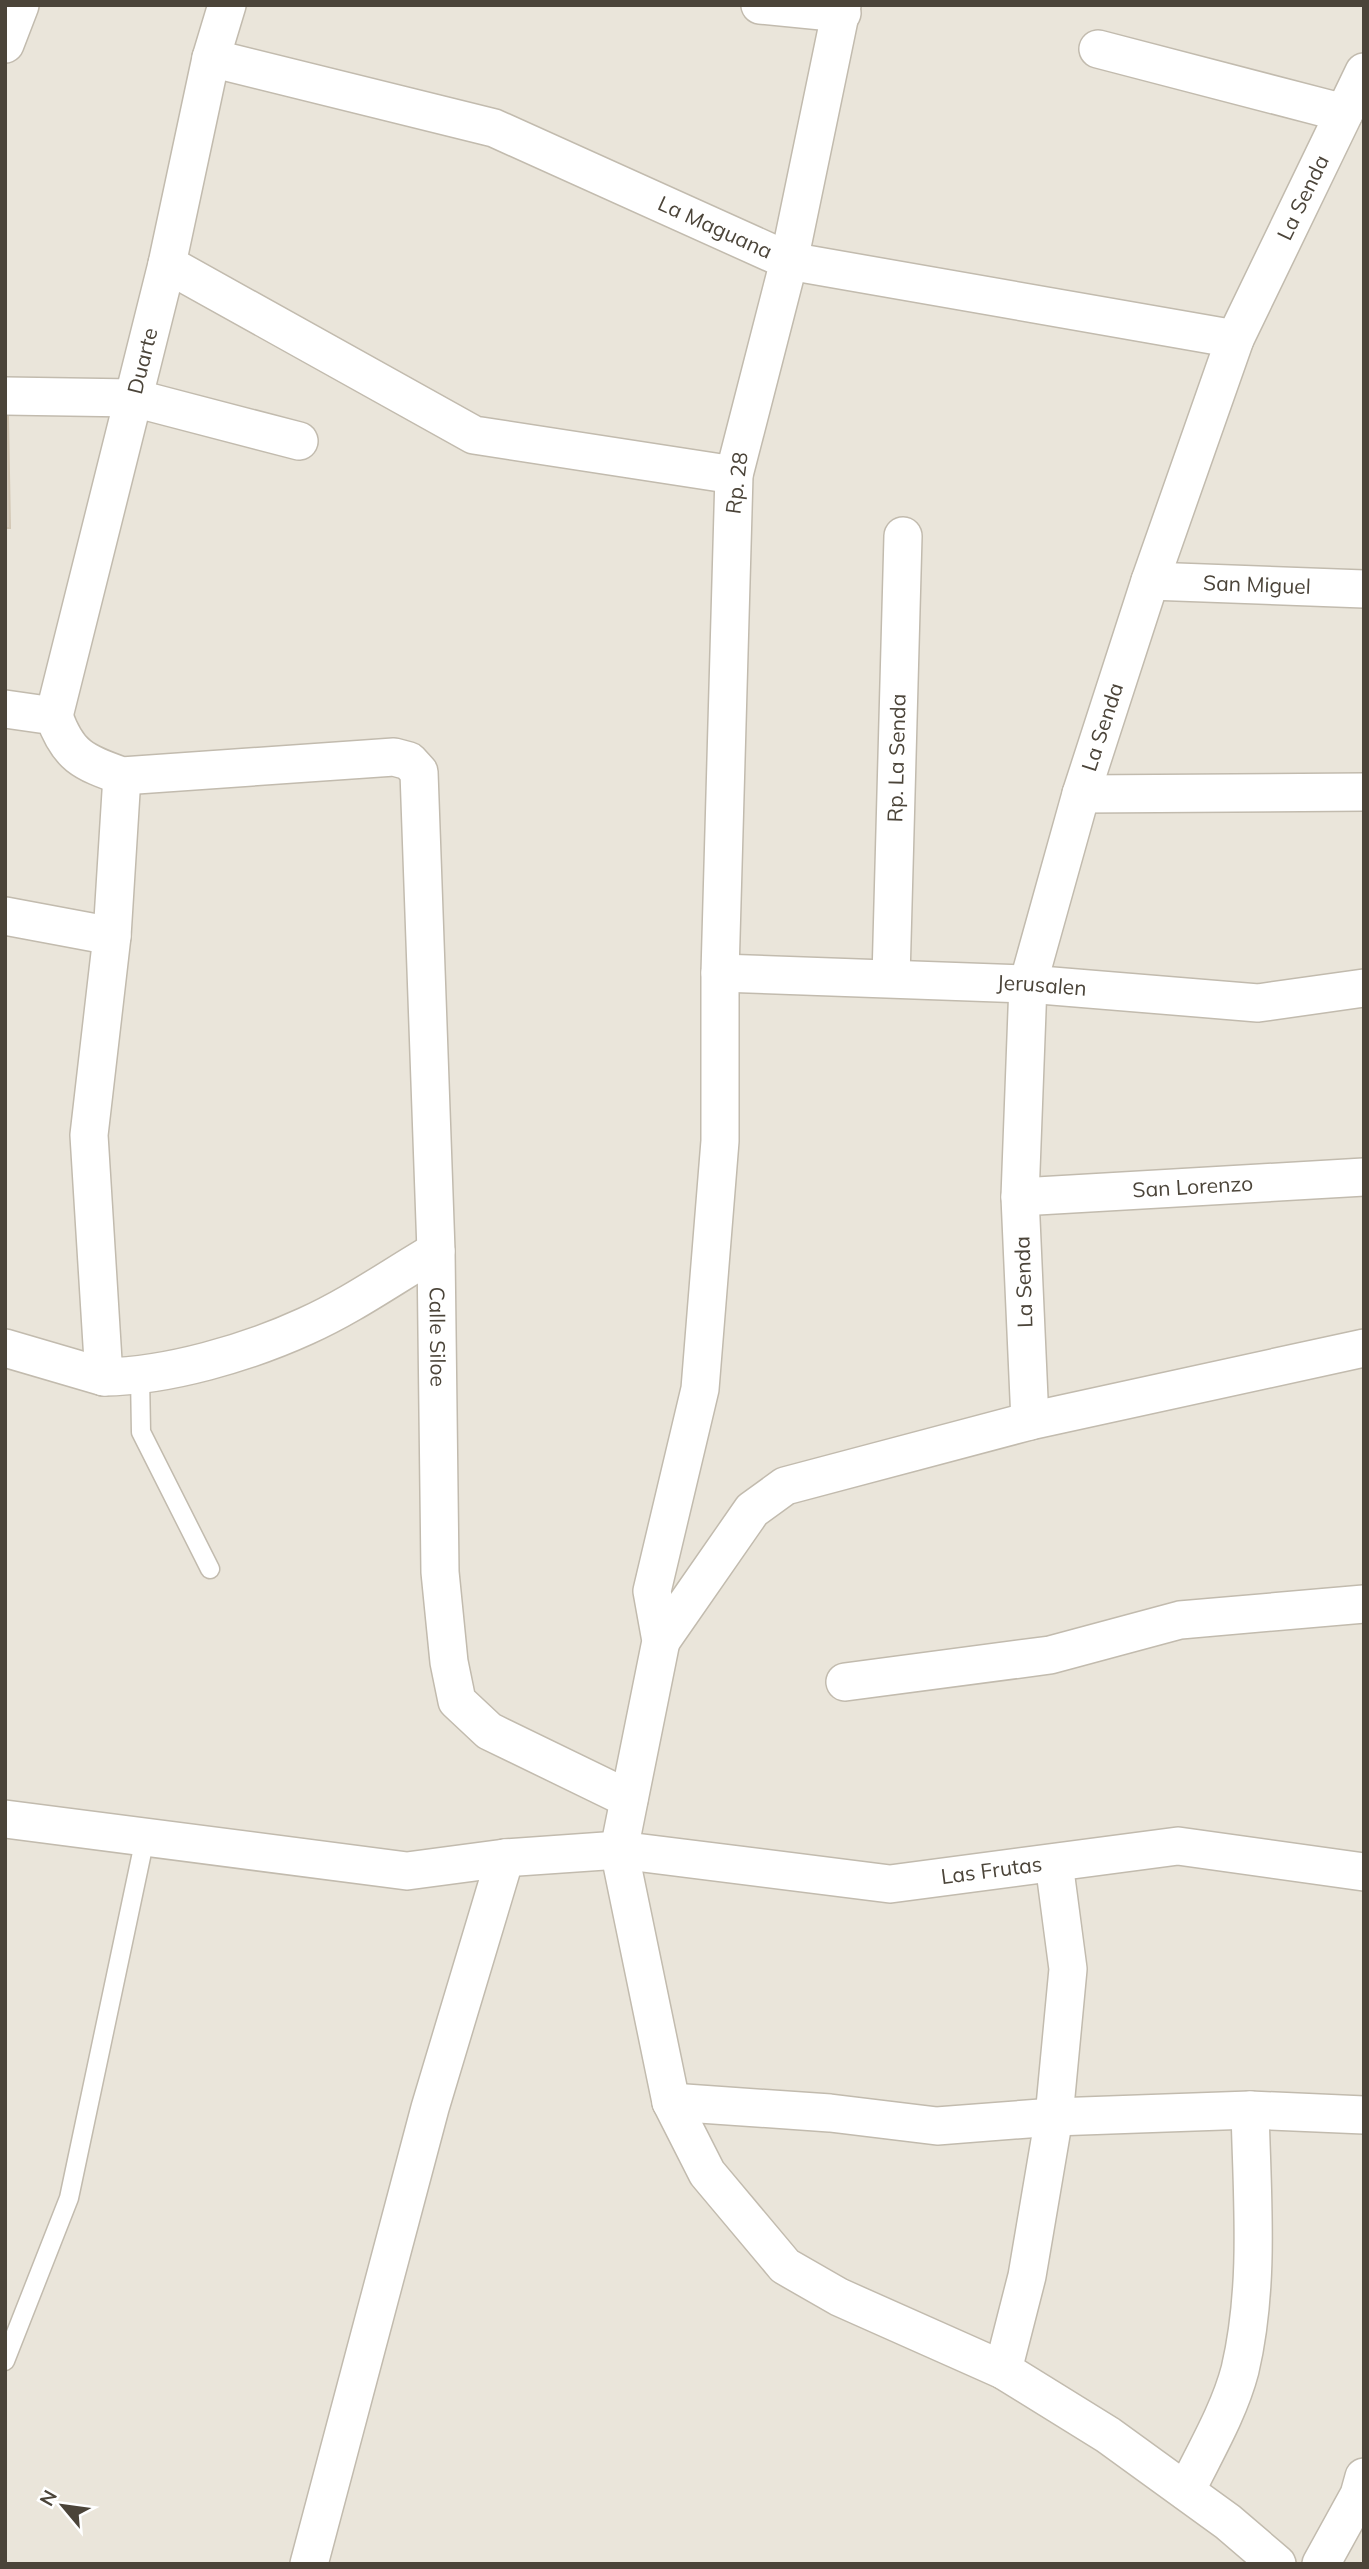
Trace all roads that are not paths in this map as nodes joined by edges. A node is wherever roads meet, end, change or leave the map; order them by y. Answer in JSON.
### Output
{"nodes":[{"id":1,"x":20,"y":5,"type":"edge"},
{"id":2,"x":227,"y":5,"type":"edge"},
{"id":3,"x":760,"y":5,"type":"edge"},
{"id":4,"x":842,"y":9,"type":"edge"},
{"id":5,"x":5,"y":44,"type":"edge"},
{"id":6,"x":1098,"y":49,"type":"dead end"},
{"id":7,"x":211,"y":58,"type":"junction"},
{"id":8,"x":1364,"y":72,"type":"edge"},
{"id":9,"x":1344,"y":113,"type":"junction"},
{"id":10,"x":789,"y":261,"type":"junction"},
{"id":11,"x":167,"y":264,"type":"junction"},
{"id":12,"x":1235,"y":339,"type":"junction"},
{"id":13,"x":5,"y":390,"type":"edge"},
{"id":14,"x":5,"y":396,"type":"edge"},
{"id":15,"x":134,"y":398,"type":"junction"},
{"id":16,"x":299,"y":441,"type":"dead end"},
{"id":17,"x":734,"y":475,"type":"junction"},
{"id":18,"x":903,"y":536,"type":"dead end"},
{"id":19,"x":1150,"y":581,"type":"junction"},
{"id":20,"x":1364,"y":589,"type":"edge"},
{"id":21,"x":5,"y":709,"type":"edge"},
{"id":22,"x":54,"y":716,"type":"junction"},
{"id":23,"x":122,"y":776,"type":"junction"},
{"id":24,"x":1364,"y":792,"type":"edge"},
{"id":25,"x":1081,"y":794,"type":"junction"},
{"id":26,"x":5,"y":916,"type":"edge"},
{"id":27,"x":112,"y":936,"type":"junction"},
{"id":28,"x":720,"y":973,"type":"junction"},
{"id":29,"x":891,"y":978,"type":"junction"},
{"id":30,"x":1028,"y":984,"type":"junction"},
{"id":31,"x":1364,"y":988,"type":"edge"},
{"id":32,"x":1364,"y":1177,"type":"edge"},
{"id":33,"x":1020,"y":1197,"type":"junction"},
{"id":34,"x":436,"y":1251,"type":"junction"},
{"id":35,"x":5,"y":1348,"type":"edge"},
{"id":36,"x":1364,"y":1348,"type":"edge"},
{"id":37,"x":104,"y":1377,"type":"junction"},
{"id":38,"x":140,"y":1377,"type":"junction"},
{"id":39,"x":1030,"y":1421,"type":"junction"},
{"id":40,"x":210,"y":1569,"type":"dead end"},
{"id":41,"x":1364,"y":1604,"type":"edge"},
{"id":42,"x":661,"y":1641,"type":"junction"},
{"id":43,"x":845,"y":1682,"type":"dead end"},
{"id":44,"x":629,"y":1799,"type":"junction"},
{"id":45,"x":5,"y":1819,"type":"edge"},
{"id":46,"x":145,"y":1838,"type":"junction"},
{"id":47,"x":619,"y":1850,"type":"junction"},
{"id":48,"x":505,"y":1858,"type":"junction"},
{"id":49,"x":1054,"y":1863,"type":"junction"},
{"id":50,"x":1364,"y":1872,"type":"edge"},
{"id":51,"x":671,"y":2102,"type":"junction"},
{"id":52,"x":1250,"y":2110,"type":"junction"},
{"id":53,"x":1364,"y":2115,"type":"edge"},
{"id":54,"x":1054,"y":2117,"type":"junction"},
{"id":55,"x":5,"y":2361,"type":"edge"},
{"id":56,"x":1003,"y":2370,"type":"junction"},
{"id":57,"x":1364,"y":2477,"type":"edge"},
{"id":58,"x":1186,"y":2491,"type":"junction"},
{"id":59,"x":309,"y":2564,"type":"edge"},
{"id":60,"x":1277,"y":2564,"type":"edge"},
{"id":61,"x":1321,"y":2564,"type":"edge"}],
"edges":[{"from":1,"to":5,"type":"street"},
{"from":2,"to":7,"type":"street","name":"Duarte"},
{"from":3,"to":4,"type":"street"},
{"from":4,"to":10,"type":"street","name":"Rp. 28"},
{"from":6,"to":9,"type":"street"},
{"from":7,"to":10,"type":"street","name":"La Maguana"},
{"from":7,"to":11,"type":"street","name":"Duarte"},
{"from":8,"to":9,"type":"street","name":"La Senda"},
{"from":9,"to":12,"type":"street","name":"La Senda"},
{"from":10,"to":12,"type":"street","name":"La Maguana"},
{"from":10,"to":17,"type":"street","name":"Rp. 28"},
{"from":11,"to":15,"type":"street","name":"Duarte"},
{"from":11,"to":17,"type":"street"},
{"from":12,"to":19,"type":"street","name":"La Senda"},
{"from":13,"to":14,"type":"street"},
{"from":14,"to":15,"type":"street"},
{"from":15,"to":16,"type":"street"},
{"from":15,"to":22,"type":"street","name":"Duarte"},
{"from":17,"to":28,"type":"street","name":"Rp. 28"},
{"from":18,"to":29,"type":"street","name":"Rp. La Senda"},
{"from":19,"to":20,"type":"street","name":"San Miguel"},
{"from":19,"to":25,"type":"street","name":"La Senda"},
{"from":21,"to":22,"type":"street"},
{"from":22,"to":23,"type":"street"},
{"from":23,"to":27,"type":"street"},
{"from":23,"to":34,"type":"street","name":"Calle Siloe"},
{"from":24,"to":25,"type":"street"},
{"from":25,"to":30,"type":"street","name":"La Senda"},
{"from":26,"to":27,"type":"street"},
{"from":27,"to":37,"type":"street"},
{"from":28,"to":29,"type":"street","name":"Jerusalen"},
{"from":28,"to":42,"type":"street","name":"Rp. 28"},
{"from":29,"to":30,"type":"street","name":"Jerusalen"},
{"from":30,"to":31,"type":"street","name":"Jerusalen"},
{"from":30,"to":33,"type":"street","name":"La Senda"},
{"from":32,"to":33,"type":"street","name":"San Lorenzo"},
{"from":33,"to":39,"type":"street","name":"La Senda"},
{"from":34,"to":38,"type":"street"},
{"from":34,"to":44,"type":"street","name":"Calle Siloe"},
{"from":35,"to":37,"type":"street"},
{"from":36,"to":39,"type":"street"},
{"from":37,"to":38,"type":"street"},
{"from":38,"to":40,"type":"lane"},
{"from":39,"to":42,"type":"street"},
{"from":41,"to":43,"type":"street"},
{"from":42,"to":44,"type":"street"},
{"from":44,"to":47,"type":"street"},
{"from":45,"to":46,"type":"street","name":"Las Frutas"},
{"from":46,"to":48,"type":"street","name":"Las Frutas"},
{"from":46,"to":55,"type":"lane"},
{"from":47,"to":48,"type":"street","name":"Las Frutas"},
{"from":47,"to":49,"type":"street","name":"Las Frutas"},
{"from":47,"to":51,"type":"street"},
{"from":48,"to":59,"type":"street"},
{"from":49,"to":50,"type":"street","name":"Las Frutas"},
{"from":49,"to":54,"type":"street"},
{"from":51,"to":54,"type":"street"},
{"from":51,"to":56,"type":"street"},
{"from":52,"to":53,"type":"street"},
{"from":52,"to":54,"type":"street"},
{"from":52,"to":58,"type":"street"},
{"from":54,"to":56,"type":"street"},
{"from":56,"to":58,"type":"street"},
{"from":57,"to":61,"type":"street"},
{"from":58,"to":60,"type":"street"}]}
